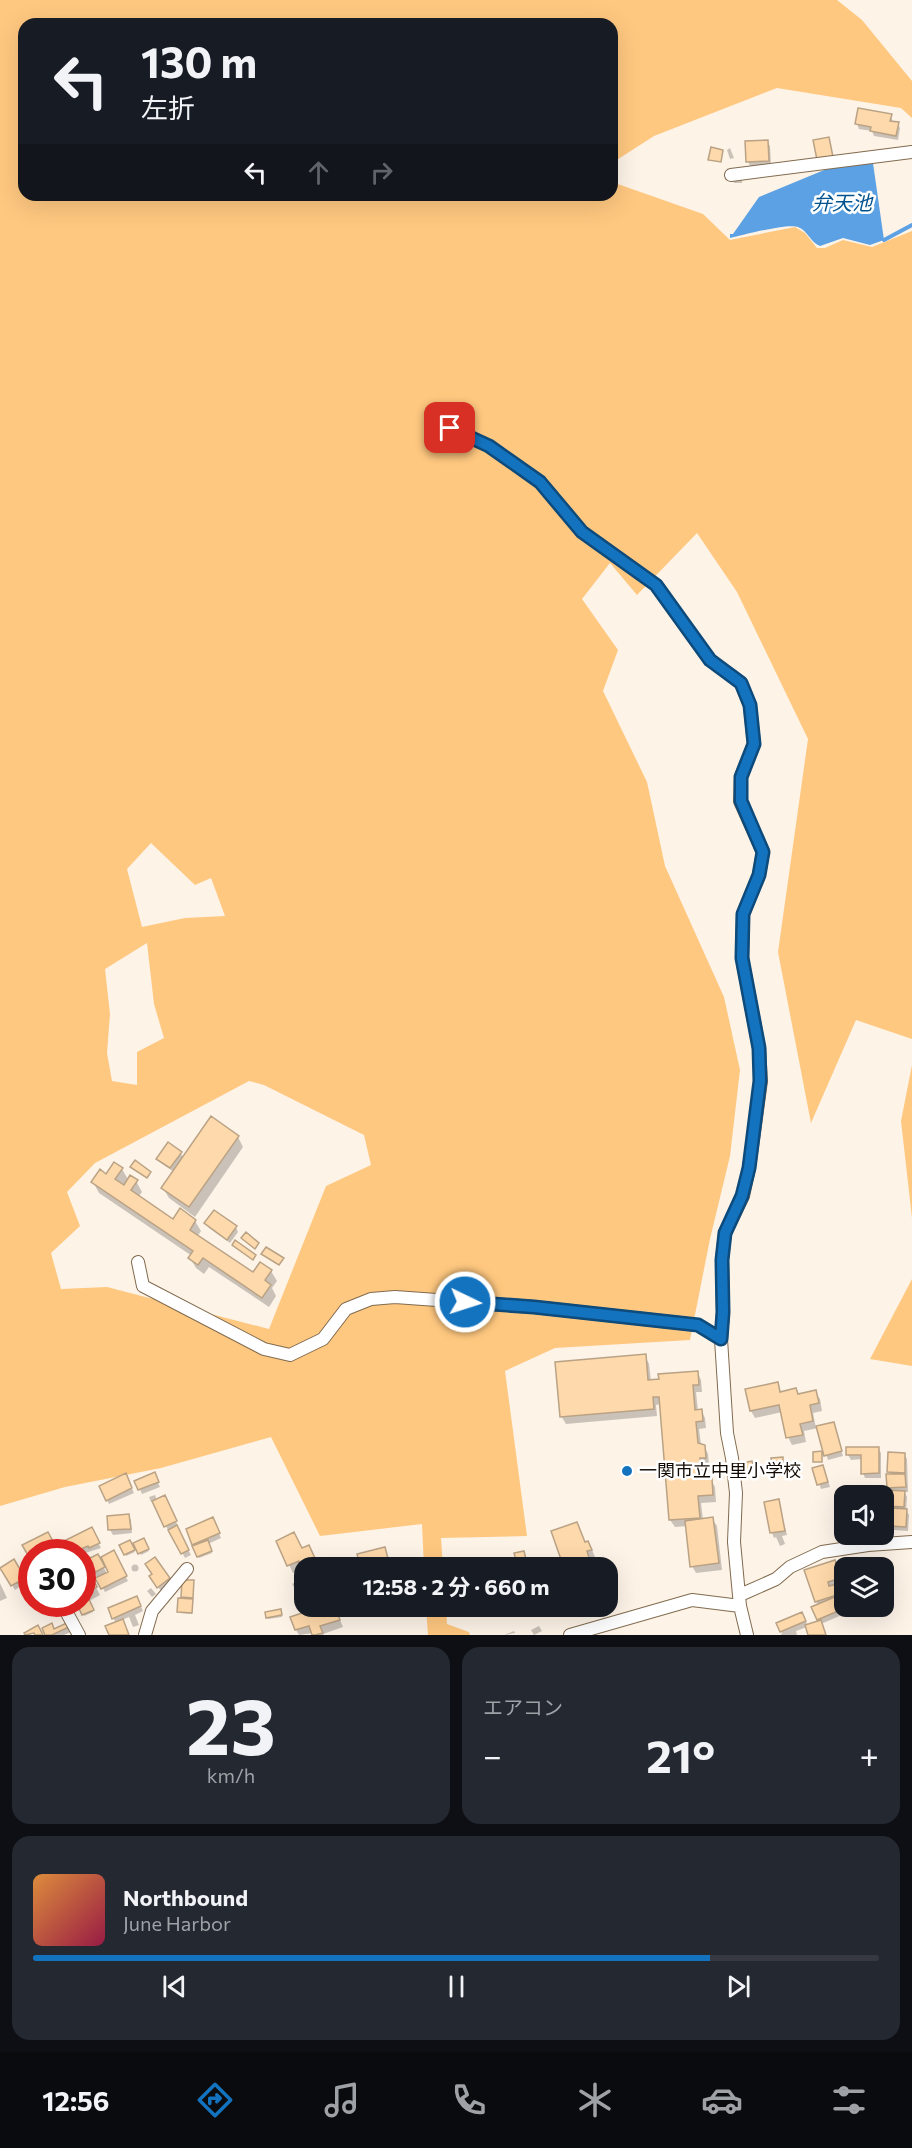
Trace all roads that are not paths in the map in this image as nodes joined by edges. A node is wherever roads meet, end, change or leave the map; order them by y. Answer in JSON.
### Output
{"nodes":[{"id":1,"x":912,"y":152,"type":"edge"},
{"id":2,"x":731,"y":175,"type":"dead end"},
{"id":3,"x":450,"y":428,"type":"dead end"},
{"id":4,"x":138,"y":1262,"type":"dead end"},
{"id":5,"x":721,"y":1339,"type":"junction"},
{"id":6,"x":912,"y":1542,"type":"edge"},
{"id":7,"x":188,"y":1569,"type":"dead end"},
{"id":8,"x":740,"y":1600,"type":"junction"},
{"id":9,"x":70,"y":1617,"type":"edge"},
{"id":10,"x":79,"y":1635,"type":"edge"},
{"id":11,"x":145,"y":1635,"type":"edge"},
{"id":12,"x":570,"y":1635,"type":"edge"},
{"id":13,"x":747,"y":1635,"type":"edge"}],
"edges":[{"from":1,"to":2,"type":"street"},
{"from":3,"to":5,"type":"street"},
{"from":4,"to":5,"type":"street"},
{"from":5,"to":8,"type":"street"},
{"from":6,"to":8,"type":"street"},
{"from":7,"to":11,"type":"street"},
{"from":8,"to":12,"type":"street"},
{"from":8,"to":13,"type":"street"},
{"from":9,"to":10,"type":"street"}]}
